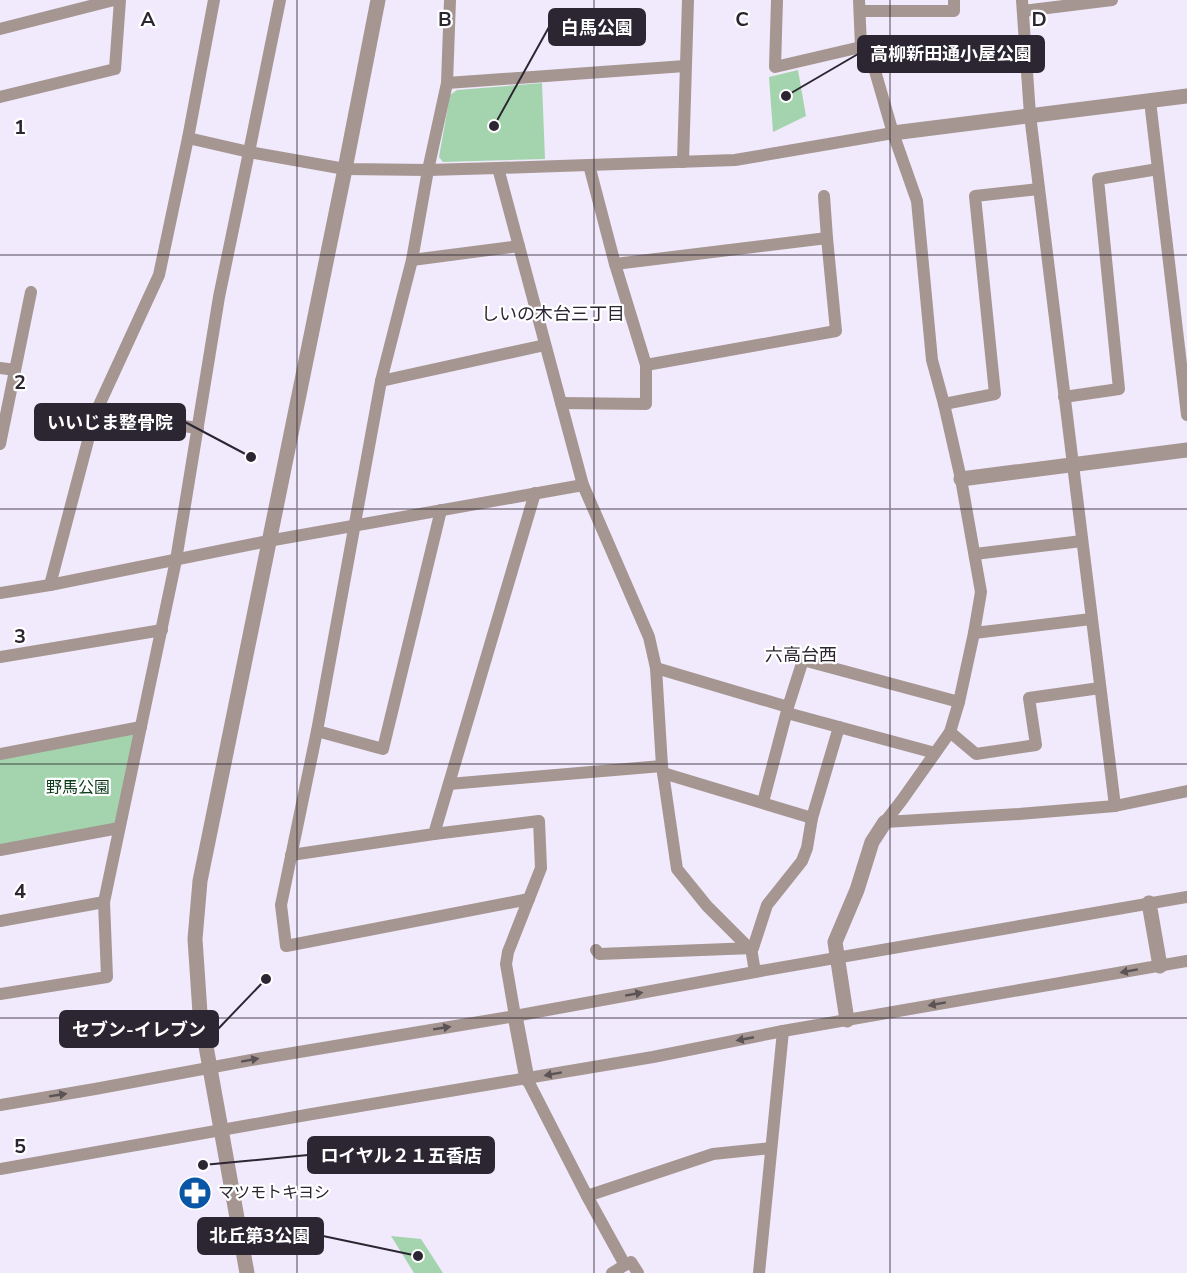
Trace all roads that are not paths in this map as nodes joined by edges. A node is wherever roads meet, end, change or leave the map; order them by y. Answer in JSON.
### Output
{"nodes":[{"id":1,"x":114,"y":0,"type":"edge"},
{"id":2,"x":120,"y":0,"type":"edge"},
{"id":3,"x":214,"y":0,"type":"edge"},
{"id":4,"x":280,"y":0,"type":"edge"},
{"id":5,"x":378,"y":0,"type":"edge"},
{"id":6,"x":450,"y":0,"type":"edge"},
{"id":7,"x":688,"y":0,"type":"edge"},
{"id":8,"x":777,"y":0,"type":"edge"},
{"id":9,"x":954,"y":0,"type":"edge"},
{"id":10,"x":1112,"y":0,"type":"edge"},
{"id":11,"x":78,"y":4,"type":"edge"},
{"id":12,"x":859,"y":5,"type":"edge"},
{"id":13,"x":1022,"y":5,"type":"edge"},
{"id":14,"x":0,"y":28,"type":"edge"},
{"id":15,"x":861,"y":47,"type":"junction"},
{"id":16,"x":685,"y":66,"type":"junction"},
{"id":17,"x":447,"y":82,"type":"junction"},
{"id":18,"x":1187,"y":96,"type":"edge"},
{"id":19,"x":0,"y":97,"type":"edge"},
{"id":20,"x":1150,"y":101,"type":"junction"},
{"id":21,"x":1030,"y":115,"type":"junction"},
{"id":22,"x":893,"y":133,"type":"junction"},
{"id":23,"x":188,"y":138,"type":"junction"},
{"id":24,"x":249,"y":152,"type":"junction"},
{"id":25,"x":683,"y":162,"type":"junction"},
{"id":26,"x":590,"y":165,"type":"junction"},
{"id":27,"x":498,"y":168,"type":"junction"},
{"id":28,"x":345,"y":169,"type":"junction"},
{"id":29,"x":1158,"y":169,"type":"junction"},
{"id":30,"x":428,"y":170,"type":"junction"},
{"id":31,"x":1039,"y":189,"type":"junction"},
{"id":32,"x":824,"y":196,"type":"dead end"},
{"id":33,"x":827,"y":238,"type":"junction"},
{"id":34,"x":519,"y":246,"type":"junction"},
{"id":35,"x":412,"y":260,"type":"junction"},
{"id":36,"x":615,"y":264,"type":"junction"},
{"id":37,"x":31,"y":292,"type":"dead end"},
{"id":38,"x":545,"y":345,"type":"junction"},
{"id":39,"x":646,"y":365,"type":"junction"},
{"id":40,"x":0,"y":368,"type":"edge"},
{"id":41,"x":15,"y":370,"type":"junction"},
{"id":42,"x":381,"y":381,"type":"junction"},
{"id":43,"x":1064,"y":397,"type":"junction"},
{"id":44,"x":561,"y":403,"type":"junction"},
{"id":45,"x":944,"y":404,"type":"junction"},
{"id":46,"x":95,"y":414,"type":"junction"},
{"id":47,"x":1187,"y":415,"type":"edge"},
{"id":48,"x":198,"y":428,"type":"junction"},
{"id":49,"x":0,"y":444,"type":"edge"},
{"id":50,"x":1187,"y":450,"type":"edge"},
{"id":51,"x":1072,"y":465,"type":"junction"},
{"id":52,"x":961,"y":479,"type":"junction"},
{"id":53,"x":583,"y":485,"type":"junction"},
{"id":54,"x":535,"y":493,"type":"junction"},
{"id":55,"x":441,"y":510,"type":"junction"},
{"id":56,"x":354,"y":525,"type":"junction"},
{"id":57,"x":268,"y":541,"type":"junction"},
{"id":58,"x":1082,"y":541,"type":"junction"},
{"id":59,"x":975,"y":554,"type":"junction"},
{"id":60,"x":176,"y":560,"type":"junction"},
{"id":61,"x":50,"y":585,"type":"junction"},
{"id":62,"x":0,"y":593,"type":"edge"},
{"id":63,"x":1091,"y":619,"type":"junction"},
{"id":64,"x":162,"y":630,"type":"junction"},
{"id":65,"x":974,"y":633,"type":"junction"},
{"id":66,"x":0,"y":657,"type":"edge"},
{"id":67,"x":656,"y":668,"type":"junction"},
{"id":68,"x":1100,"y":687,"type":"junction"},
{"id":69,"x":959,"y":702,"type":"junction"},
{"id":70,"x":787,"y":710,"type":"junction"},
{"id":71,"x":141,"y":727,"type":"junction"},
{"id":72,"x":839,"y":727,"type":"junction"},
{"id":73,"x":317,"y":732,"type":"junction"},
{"id":74,"x":950,"y":732,"type":"junction"},
{"id":75,"x":935,"y":753,"type":"junction"},
{"id":76,"x":0,"y":754,"type":"edge"},
{"id":77,"x":663,"y":770,"type":"junction"},
{"id":78,"x":449,"y":784,"type":"junction"},
{"id":79,"x":1187,"y":791,"type":"edge"},
{"id":80,"x":763,"y":802,"type":"junction"},
{"id":81,"x":1115,"y":806,"type":"junction"},
{"id":82,"x":813,"y":818,"type":"junction"},
{"id":83,"x":885,"y":822,"type":"junction"},
{"id":84,"x":119,"y":828,"type":"junction"},
{"id":85,"x":434,"y":834,"type":"junction"},
{"id":86,"x":0,"y":850,"type":"edge"},
{"id":87,"x":291,"y":855,"type":"junction"},
{"id":88,"x":1187,"y":897,"type":"edge"},
{"id":89,"x":529,"y":899,"type":"junction"},
{"id":90,"x":104,"y":902,"type":"junction"},
{"id":91,"x":1149,"y":903,"type":"junction"},
{"id":92,"x":0,"y":921,"type":"edge"},
{"id":93,"x":750,"y":948,"type":"junction"},
{"id":94,"x":596,"y":950,"type":"dead end"},
{"id":95,"x":836,"y":958,"type":"junction"},
{"id":96,"x":1187,"y":961,"type":"edge"},
{"id":97,"x":1160,"y":966,"type":"junction"},
{"id":98,"x":755,"y":972,"type":"junction"},
{"id":99,"x":0,"y":994,"type":"edge"},
{"id":100,"x":515,"y":1016,"type":"junction"},
{"id":101,"x":847,"y":1020,"type":"junction"},
{"id":102,"x":783,"y":1031,"type":"junction"},
{"id":103,"x":210,"y":1068,"type":"junction"},
{"id":104,"x":527,"y":1079,"type":"junction"},
{"id":105,"x":0,"y":1105,"type":"edge"},
{"id":106,"x":220,"y":1131,"type":"junction"},
{"id":107,"x":771,"y":1148,"type":"junction"},
{"id":108,"x":0,"y":1169,"type":"edge"},
{"id":109,"x":587,"y":1196,"type":"junction"},
{"id":110,"x":625,"y":1265,"type":"junction"},
{"id":111,"x":247,"y":1273,"type":"edge"},
{"id":112,"x":612,"y":1273,"type":"edge"},
{"id":113,"x":638,"y":1273,"type":"edge"},
{"id":114,"x":759,"y":1273,"type":"edge"}],
"edges":[{"from":1,"to":11,"type":"street"},
{"from":2,"to":19,"type":"street"},
{"from":3,"to":23,"type":"street"},
{"from":4,"to":24,"type":"street"},
{"from":5,"to":28,"type":"street"},
{"from":6,"to":17,"type":"street"},
{"from":7,"to":16,"type":"street"},
{"from":8,"to":15,"type":"street"},
{"from":9,"to":12,"type":"street"},
{"from":10,"to":13,"type":"street"},
{"from":11,"to":14,"type":"street"},
{"from":12,"to":15,"type":"street"},
{"from":13,"to":21,"type":"street"},
{"from":15,"to":22,"type":"street"},
{"from":16,"to":17,"type":"street"},
{"from":16,"to":25,"type":"street"},
{"from":17,"to":30,"type":"street"},
{"from":18,"to":20,"type":"street"},
{"from":20,"to":21,"type":"street"},
{"from":20,"to":29,"type":"street"},
{"from":21,"to":22,"type":"street"},
{"from":21,"to":31,"type":"street"},
{"from":22,"to":25,"type":"street"},
{"from":22,"to":45,"type":"street"},
{"from":23,"to":24,"type":"street"},
{"from":23,"to":46,"type":"street"},
{"from":24,"to":28,"type":"street"},
{"from":24,"to":48,"type":"street"},
{"from":25,"to":26,"type":"street"},
{"from":26,"to":27,"type":"street"},
{"from":26,"to":36,"type":"street"},
{"from":27,"to":30,"type":"street"},
{"from":27,"to":34,"type":"street"},
{"from":28,"to":30,"type":"street"},
{"from":28,"to":57,"type":"street"},
{"from":29,"to":43,"type":"street"},
{"from":29,"to":47,"type":"street"},
{"from":30,"to":35,"type":"street"},
{"from":31,"to":43,"type":"street"},
{"from":31,"to":45,"type":"street"},
{"from":32,"to":33,"type":"street"},
{"from":33,"to":36,"type":"street"},
{"from":33,"to":39,"type":"street"},
{"from":34,"to":35,"type":"street"},
{"from":34,"to":38,"type":"street"},
{"from":35,"to":42,"type":"street"},
{"from":36,"to":39,"type":"street"},
{"from":37,"to":41,"type":"street"},
{"from":38,"to":42,"type":"street"},
{"from":38,"to":44,"type":"street"},
{"from":39,"to":44,"type":"street"},
{"from":40,"to":41,"type":"street"},
{"from":41,"to":49,"type":"street"},
{"from":42,"to":56,"type":"street"},
{"from":43,"to":51,"type":"street"},
{"from":44,"to":53,"type":"street"},
{"from":45,"to":52,"type":"street"},
{"from":46,"to":48,"type":"street"},
{"from":46,"to":61,"type":"street"},
{"from":48,"to":60,"type":"street"},
{"from":50,"to":51,"type":"street"},
{"from":51,"to":52,"type":"street"},
{"from":51,"to":58,"type":"street"},
{"from":52,"to":59,"type":"street"},
{"from":53,"to":54,"type":"street"},
{"from":53,"to":67,"type":"street"},
{"from":54,"to":55,"type":"street"},
{"from":54,"to":78,"type":"street"},
{"from":55,"to":56,"type":"street"},
{"from":55,"to":73,"type":"street"},
{"from":56,"to":57,"type":"street"},
{"from":56,"to":73,"type":"street"},
{"from":57,"to":60,"type":"street"},
{"from":57,"to":103,"type":"street"},
{"from":58,"to":59,"type":"street"},
{"from":58,"to":63,"type":"street"},
{"from":59,"to":65,"type":"street"},
{"from":60,"to":61,"type":"street"},
{"from":60,"to":64,"type":"street"},
{"from":61,"to":62,"type":"street"},
{"from":63,"to":65,"type":"street"},
{"from":63,"to":68,"type":"street"},
{"from":64,"to":66,"type":"street"},
{"from":64,"to":71,"type":"street"},
{"from":65,"to":69,"type":"street"},
{"from":67,"to":70,"type":"street"},
{"from":67,"to":77,"type":"street"},
{"from":68,"to":74,"type":"street"},
{"from":68,"to":81,"type":"street"},
{"from":69,"to":70,"type":"street"},
{"from":69,"to":74,"type":"street"},
{"from":70,"to":72,"type":"street"},
{"from":70,"to":80,"type":"street"},
{"from":71,"to":76,"type":"street"},
{"from":71,"to":84,"type":"street"},
{"from":72,"to":75,"type":"street"},
{"from":72,"to":82,"type":"street"},
{"from":73,"to":87,"type":"street"},
{"from":74,"to":75,"type":"street"},
{"from":75,"to":83,"type":"street"},
{"from":77,"to":78,"type":"street"},
{"from":77,"to":80,"type":"street"},
{"from":77,"to":93,"type":"street"},
{"from":78,"to":85,"type":"street"},
{"from":79,"to":81,"type":"street"},
{"from":80,"to":82,"type":"street"},
{"from":81,"to":83,"type":"street"},
{"from":82,"to":93,"type":"street"},
{"from":83,"to":95,"type":"street"},
{"from":84,"to":86,"type":"street"},
{"from":84,"to":90,"type":"street"},
{"from":85,"to":87,"type":"street"},
{"from":85,"to":89,"type":"street"},
{"from":87,"to":89,"type":"street"},
{"from":88,"to":91,"type":"street"},
{"from":89,"to":100,"type":"street"},
{"from":90,"to":92,"type":"street"},
{"from":90,"to":99,"type":"street"},
{"from":91,"to":95,"type":"street"},
{"from":91,"to":97,"type":"street"},
{"from":93,"to":94,"type":"street"},
{"from":93,"to":98,"type":"street"},
{"from":95,"to":98,"type":"street"},
{"from":95,"to":101,"type":"street"},
{"from":96,"to":97,"type":"street"},
{"from":97,"to":101,"type":"street","one_way":true},
{"from":100,"to":98,"type":"street","one_way":true},
{"from":103,"to":100,"type":"street","one_way":true},
{"from":100,"to":104,"type":"street"},
{"from":101,"to":102,"type":"street"},
{"from":102,"to":104,"type":"street","one_way":true},
{"from":102,"to":107,"type":"street"},
{"from":105,"to":103,"type":"street","one_way":true},
{"from":103,"to":106,"type":"street"},
{"from":104,"to":106,"type":"street"},
{"from":104,"to":109,"type":"street"},
{"from":106,"to":108,"type":"street"},
{"from":106,"to":111,"type":"street"},
{"from":107,"to":109,"type":"street"},
{"from":107,"to":114,"type":"street"},
{"from":109,"to":110,"type":"street"},
{"from":110,"to":112,"type":"street"},
{"from":110,"to":113,"type":"street"}]}
